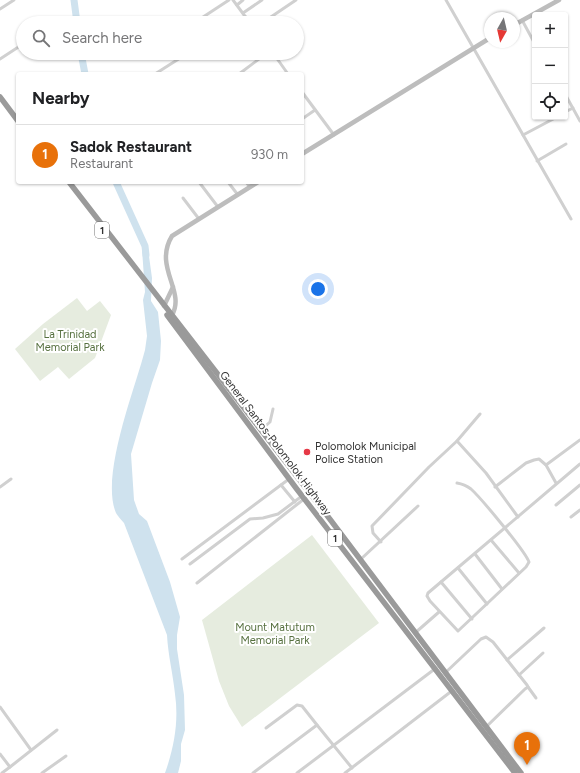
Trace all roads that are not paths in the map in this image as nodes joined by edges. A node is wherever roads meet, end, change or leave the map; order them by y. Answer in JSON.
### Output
{"nodes":[{"id":1,"x":14,"y":0,"type":"edge"},
{"id":2,"x":229,"y":0,"type":"edge"},
{"id":3,"x":233,"y":0,"type":"edge"},
{"id":4,"x":243,"y":0,"type":"edge"},
{"id":5,"x":262,"y":0,"type":"edge"},
{"id":6,"x":296,"y":0,"type":"edge"},
{"id":7,"x":446,"y":0,"type":"edge"},
{"id":8,"x":559,"y":0,"type":"edge"},
{"id":9,"x":237,"y":5,"type":"junction"},
{"id":10,"x":0,"y":9,"type":"edge"},
{"id":11,"x":243,"y":13,"type":"junction"},
{"id":12,"x":205,"y":16,"type":"edge"},
{"id":13,"x":245,"y":16,"type":"edge"},
{"id":14,"x":272,"y":16,"type":"edge"},
{"id":15,"x":522,"y":20,"type":"joint"},
{"id":16,"x":532,"y":38,"type":"edge"},
{"id":17,"x":484,"y":41,"type":"edge"},
{"id":18,"x":474,"y":47,"type":"junction"},
{"id":19,"x":16,"y":49,"type":"edge"},
{"id":20,"x":0,"y":59,"type":"edge"},
{"id":21,"x":177,"y":60,"type":"edge"},
{"id":22,"x":258,"y":60,"type":"edge"},
{"id":23,"x":278,"y":60,"type":"edge"},
{"id":24,"x":158,"y":72,"type":"edge"},
{"id":25,"x":242,"y":72,"type":"edge"},
{"id":26,"x":287,"y":72,"type":"edge"},
{"id":27,"x":0,"y":92,"type":"edge"},
{"id":28,"x":304,"y":95,"type":"edge"},
{"id":29,"x":0,"y":97,"type":"edge"},
{"id":30,"x":568,"y":99,"type":"edge"},
{"id":31,"x":573,"y":108,"type":"junction"},
{"id":32,"x":315,"y":110,"type":"junction"},
{"id":33,"x":568,"y":110,"type":"edge"},
{"id":34,"x":16,"y":113,"type":"edge"},
{"id":35,"x":16,"y":118,"type":"edge"},
{"id":36,"x":304,"y":118,"type":"edge"},
{"id":37,"x":551,"y":120,"type":"edge"},
{"id":38,"x":580,"y":121,"type":"edge"},
{"id":39,"x":334,"y":135,"type":"junction"},
{"id":40,"x":523,"y":135,"type":"junction"},
{"id":41,"x":566,"y":144,"type":"dead end"},
{"id":42,"x":304,"y":153,"type":"edge"},
{"id":43,"x":537,"y":161,"type":"junction"},
{"id":44,"x":67,"y":184,"type":"edge"},
{"id":45,"x":70,"y":184,"type":"edge"},
{"id":46,"x":201,"y":184,"type":"edge"},
{"id":47,"x":230,"y":184,"type":"edge"},
{"id":48,"x":248,"y":184,"type":"edge"},
{"id":49,"x":255,"y":184,"type":"edge"},
{"id":50,"x":250,"y":187,"type":"junction"},
{"id":51,"x":238,"y":195,"type":"junction"},
{"id":52,"x":183,"y":198,"type":"dead end"},
{"id":53,"x":218,"y":207,"type":"junction"},
{"id":54,"x":199,"y":219,"type":"junction"},
{"id":55,"x":571,"y":219,"type":"dead end"},
{"id":56,"x":139,"y":276,"type":"junction"},
{"id":57,"x":172,"y":287,"type":"junction"},
{"id":58,"x":156,"y":299,"type":"junction"},
{"id":59,"x":164,"y":306,"type":"junction"},
{"id":60,"x":172,"y":315,"type":"junction"},
{"id":61,"x":273,"y":409,"type":"dead end"},
{"id":62,"x":480,"y":414,"type":"dead end"},
{"id":63,"x":261,"y":430,"type":"junction"},
{"id":64,"x":580,"y":440,"type":"edge"},
{"id":65,"x":457,"y":441,"type":"junction"},
{"id":66,"x":580,"y":464,"type":"edge"},
{"id":67,"x":546,"y":465,"type":"junction"},
{"id":68,"x":290,"y":478,"type":"junction"},
{"id":69,"x":11,"y":479,"type":"dead end"},
{"id":70,"x":457,"y":483,"type":"dead end"},
{"id":71,"x":556,"y":483,"type":"junction"},
{"id":72,"x":281,"y":485,"type":"junction"},
{"id":73,"x":580,"y":485,"type":"edge"},
{"id":74,"x":0,"y":487,"type":"edge"},
{"id":75,"x":496,"y":487,"type":"junction"},
{"id":76,"x":304,"y":497,"type":"junction"},
{"id":77,"x":295,"y":502,"type":"junction"},
{"id":78,"x":556,"y":505,"type":"dead end"},
{"id":79,"x":418,"y":506,"type":"dead end"},
{"id":80,"x":580,"y":510,"type":"edge"},
{"id":81,"x":518,"y":517,"type":"junction"},
{"id":82,"x":571,"y":517,"type":"dead end"},
{"id":83,"x":504,"y":529,"type":"junction"},
{"id":84,"x":491,"y":540,"type":"junction"},
{"id":85,"x":381,"y":542,"type":"junction"},
{"id":86,"x":475,"y":554,"type":"junction"},
{"id":87,"x":182,"y":559,"type":"dead end"},
{"id":88,"x":360,"y":560,"type":"junction"},
{"id":89,"x":190,"y":564,"type":"dead end"},
{"id":90,"x":458,"y":568,"type":"junction"},
{"id":91,"x":519,"y":573,"type":"junction"},
{"id":92,"x":441,"y":582,"type":"junction"},
{"id":93,"x":197,"y":583,"type":"dead end"},
{"id":94,"x":502,"y":589,"type":"junction"},
{"id":95,"x":487,"y":604,"type":"junction"},
{"id":96,"x":439,"y":612,"type":"junction"},
{"id":97,"x":472,"y":619,"type":"junction"},
{"id":98,"x":544,"y":628,"type":"dead end"},
{"id":99,"x":415,"y":633,"type":"junction"},
{"id":100,"x":543,"y":653,"type":"dead end"},
{"id":101,"x":507,"y":660,"type":"junction"},
{"id":102,"x":436,"y":668,"type":"junction"},
{"id":103,"x":446,"y":673,"type":"junction"},
{"id":104,"x":519,"y":675,"type":"junction"},
{"id":105,"x":528,"y":687,"type":"junction"},
{"id":106,"x":453,"y":690,"type":"junction"},
{"id":107,"x":536,"y":698,"type":"dead end"},
{"id":108,"x":0,"y":707,"type":"edge"},
{"id":109,"x":317,"y":725,"type":"junction"},
{"id":110,"x":486,"y":727,"type":"junction"},
{"id":111,"x":266,"y":728,"type":"dead end"},
{"id":112,"x":57,"y":730,"type":"dead end"},
{"id":113,"x":334,"y":745,"type":"junction"},
{"id":114,"x":31,"y":750,"type":"junction"},
{"id":115,"x":0,"y":754,"type":"edge"},
{"id":116,"x":66,"y":756,"type":"dead end"},
{"id":117,"x":10,"y":767,"type":"junction"},
{"id":118,"x":352,"y":768,"type":"junction"},
{"id":119,"x":2,"y":773,"type":"edge"},
{"id":120,"x":42,"y":773,"type":"edge"},
{"id":121,"x":253,"y":773,"type":"edge"},
{"id":122,"x":297,"y":773,"type":"edge"},
{"id":123,"x":345,"y":773,"type":"edge"},
{"id":124,"x":516,"y":773,"type":"edge"},
{"id":125,"x":521,"y":773,"type":"edge"}],
"edges":[{"from":1,"to":10,"type":"street"},
{"from":2,"to":12,"type":"street"},
{"from":3,"to":9,"type":"street"},
{"from":4,"to":9,"type":"street"},
{"from":5,"to":11,"type":"street"},
{"from":6,"to":14,"type":"street"},
{"from":7,"to":18,"type":"street"},
{"from":8,"to":15,"type":"street"},
{"from":9,"to":11,"type":"street"},
{"from":11,"to":13,"type":"street"},
{"from":15,"to":16,"type":"street"},
{"from":17,"to":18,"type":"street"},
{"from":18,"to":39,"type":"street"},
{"from":18,"to":40,"type":"street"},
{"from":19,"to":20,"type":"street"},
{"from":21,"to":24,"type":"street"},
{"from":22,"to":25,"type":"street"},
{"from":23,"to":26,"type":"street"},
{"from":27,"to":34,"type":"highway"},
{"from":28,"to":32,"type":"street"},
{"from":29,"to":35,"type":"highway"},
{"from":30,"to":31,"type":"street"},
{"from":31,"to":33,"type":"street"},
{"from":31,"to":38,"type":"street"},
{"from":32,"to":36,"type":"street"},
{"from":32,"to":39,"type":"street"},
{"from":37,"to":40,"type":"street"},
{"from":39,"to":42,"type":"street"},
{"from":40,"to":43,"type":"street"},
{"from":41,"to":43,"type":"street"},
{"from":43,"to":55,"type":"street"},
{"from":44,"to":56,"type":"highway","number":"1"},
{"from":45,"to":56,"type":"highway","number":"1"},
{"from":46,"to":53,"type":"street"},
{"from":47,"to":51,"type":"street"},
{"from":48,"to":50,"type":"street"},
{"from":49,"to":50,"type":"street"},
{"from":50,"to":51,"type":"street"},
{"from":51,"to":53,"type":"street"},
{"from":52,"to":54,"type":"street"},
{"from":53,"to":54,"type":"street"},
{"from":54,"to":57,"type":"street"},
{"from":56,"to":58,"type":"highway","number":"1"},
{"from":57,"to":59,"type":"street"},
{"from":57,"to":60,"type":"street"},
{"from":58,"to":59,"type":"highway","number":"1"},
{"from":58,"to":68,"type":"highway","name":"General Santos-Polomolok Highway","number":"1"},
{"from":59,"to":60,"type":"highway","number":"1"},
{"from":60,"to":63,"type":"highway","number":"1"},
{"from":61,"to":63,"type":"street"},
{"from":62,"to":65,"type":"street"},
{"from":63,"to":88,"type":"highway","number":"1"},
{"from":64,"to":67,"type":"street"},
{"from":65,"to":75,"type":"street"},
{"from":65,"to":85,"type":"street"},
{"from":66,"to":71,"type":"street"},
{"from":67,"to":71,"type":"street"},
{"from":67,"to":75,"type":"street"},
{"from":68,"to":72,"type":"street"},
{"from":68,"to":76,"type":"highway","name":"General Santos-Polomolok Highway","number":"1"},
{"from":69,"to":74,"type":"street"},
{"from":70,"to":83,"type":"street"},
{"from":71,"to":81,"type":"street"},
{"from":72,"to":77,"type":"street"},
{"from":72,"to":87,"type":"street"},
{"from":73,"to":78,"type":"street"},
{"from":75,"to":81,"type":"street"},
{"from":76,"to":77,"type":"street"},
{"from":76,"to":93,"type":"street"},
{"from":76,"to":102,"type":"highway","name":"General Santos-Polomolok Highway","number":"1"},
{"from":77,"to":89,"type":"street"},
{"from":79,"to":85,"type":"street"},
{"from":80,"to":82,"type":"street"},
{"from":81,"to":83,"type":"street"},
{"from":83,"to":84,"type":"street"},
{"from":83,"to":91,"type":"street"},
{"from":84,"to":86,"type":"street"},
{"from":84,"to":91,"type":"street"},
{"from":85,"to":88,"type":"street"},
{"from":86,"to":90,"type":"street"},
{"from":86,"to":94,"type":"street"},
{"from":88,"to":99,"type":"highway","number":"1"},
{"from":90,"to":92,"type":"street"},
{"from":90,"to":95,"type":"street"},
{"from":91,"to":94,"type":"street"},
{"from":92,"to":96,"type":"street"},
{"from":92,"to":97,"type":"street"},
{"from":94,"to":95,"type":"street"},
{"from":95,"to":97,"type":"street"},
{"from":96,"to":97,"type":"street"},
{"from":96,"to":99,"type":"street"},
{"from":98,"to":101,"type":"street"},
{"from":99,"to":103,"type":"highway","number":"1"},
{"from":100,"to":104,"type":"street"},
{"from":101,"to":103,"type":"street"},
{"from":101,"to":104,"type":"street"},
{"from":102,"to":106,"type":"highway","name":"General Santos-Polomolok Highway","number":"1"},
{"from":102,"to":113,"type":"street"},
{"from":103,"to":110,"type":"highway","number":"1"},
{"from":104,"to":105,"type":"street"},
{"from":105,"to":107,"type":"street"},
{"from":105,"to":110,"type":"street"},
{"from":106,"to":118,"type":"street"},
{"from":106,"to":124,"type":"highway","name":"General Santos-Polomolok Highway","number":"1"},
{"from":108,"to":114,"type":"street"},
{"from":109,"to":111,"type":"street"},
{"from":109,"to":113,"type":"street"},
{"from":109,"to":121,"type":"street"},
{"from":110,"to":125,"type":"highway","number":"1"},
{"from":112,"to":114,"type":"street"},
{"from":113,"to":118,"type":"street"},
{"from":113,"to":122,"type":"street"},
{"from":114,"to":117,"type":"street"},
{"from":115,"to":117,"type":"street"},
{"from":116,"to":120,"type":"street"},
{"from":117,"to":119,"type":"street"},
{"from":118,"to":123,"type":"street"}]}
